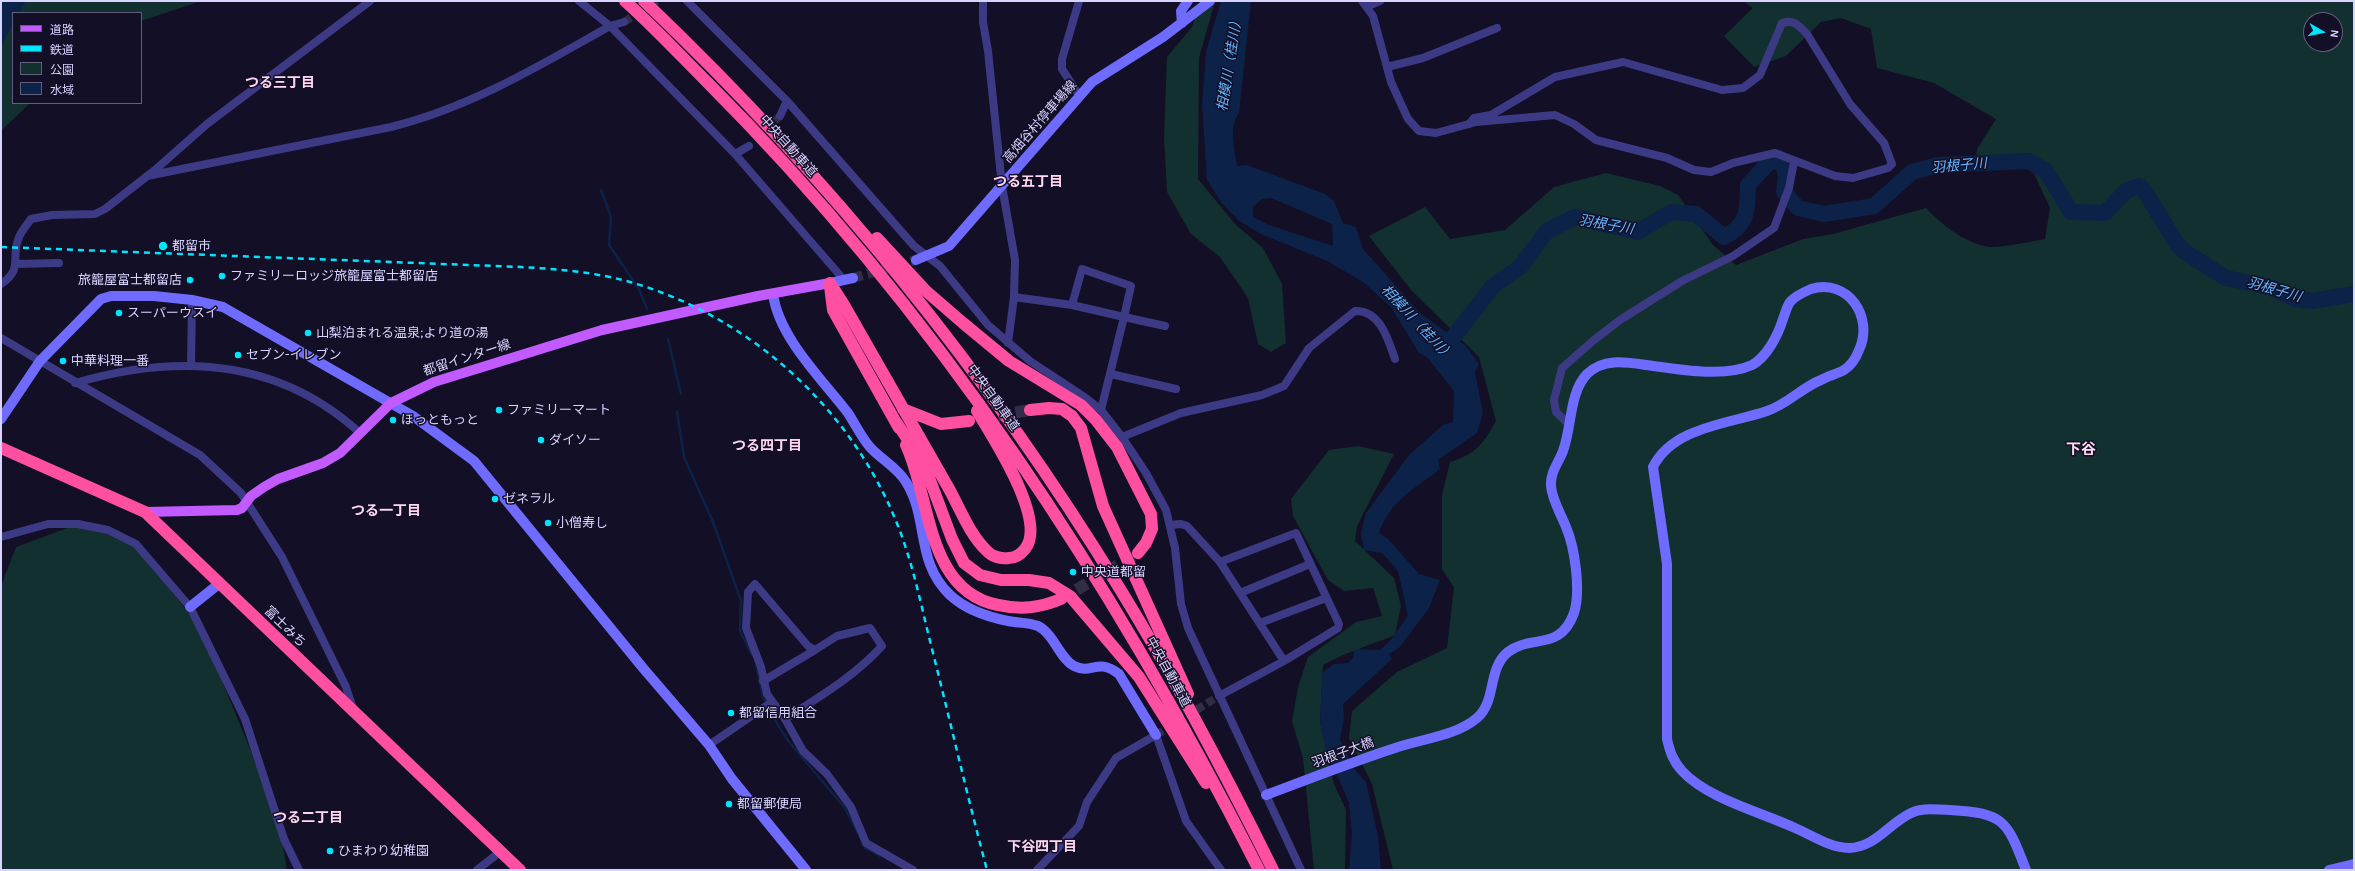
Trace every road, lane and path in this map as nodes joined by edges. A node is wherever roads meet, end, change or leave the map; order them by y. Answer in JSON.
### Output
{"nodes":[{"id":1,"x":370,"y":1,"type":"edge"},
{"id":2,"x":580,"y":1,"type":"edge"},
{"id":3,"x":625,"y":1,"type":"edge"},
{"id":4,"x":644,"y":1,"type":"edge"},
{"id":5,"x":687,"y":1,"type":"edge"},
{"id":6,"x":983,"y":1,"type":"edge"},
{"id":7,"x":1079,"y":1,"type":"edge"},
{"id":8,"x":1188,"y":1,"type":"edge"},
{"id":9,"x":1210,"y":1,"type":"edge"},
{"id":10,"x":1380,"y":1,"type":"edge"},
{"id":11,"x":1365,"y":3,"type":"edge"},
{"id":12,"x":624,"y":22,"type":"tunnel mouth"},
{"id":13,"x":1182,"y":23,"type":"junction"},
{"id":14,"x":610,"y":26,"type":"junction"},
{"id":15,"x":1497,"y":28,"type":"dead end"},
{"id":16,"x":1387,"y":67,"type":"junction"},
{"id":17,"x":1079,"y":95,"type":"junction"},
{"id":18,"x":787,"y":101,"type":"junction"},
{"id":19,"x":780,"y":116,"type":"tunnel mouth"},
{"id":20,"x":1469,"y":124,"type":"junction"},
{"id":21,"x":749,"y":146,"type":"dead end"},
{"id":22,"x":788,"y":147,"type":"junction"},
{"id":23,"x":735,"y":154,"type":"junction"},
{"id":24,"x":1794,"y":162,"type":"junction"},
{"id":25,"x":147,"y":176,"type":"junction"},
{"id":26,"x":1002,"y":186,"type":"junction"},
{"id":27,"x":928,"y":256,"type":"junction"},
{"id":28,"x":916,"y":260,"type":"tunnel mouth"},
{"id":29,"x":59,"y":263,"type":"dead end"},
{"id":30,"x":16,"y":264,"type":"junction"},
{"id":31,"x":848,"y":279,"type":"joint"},
{"id":32,"x":1,"y":284,"type":"edge"},
{"id":33,"x":830,"y":284,"type":"junction"},
{"id":34,"x":773,"y":294,"type":"junction"},
{"id":35,"x":1014,"y":296,"type":"junction"},
{"id":36,"x":192,"y":300,"type":"junction"},
{"id":37,"x":1072,"y":305,"type":"junction"},
{"id":38,"x":907,"y":306,"type":"junction"},
{"id":39,"x":1124,"y":317,"type":"junction"},
{"id":40,"x":1165,"y":326,"type":"dead end"},
{"id":41,"x":1,"y":338,"type":"edge"},
{"id":42,"x":1008,"y":343,"type":"junction"},
{"id":43,"x":1395,"y":359,"type":"dead end"},
{"id":44,"x":40,"y":361,"type":"junction"},
{"id":45,"x":191,"y":366,"type":"junction"},
{"id":46,"x":1111,"y":374,"type":"junction"},
{"id":47,"x":75,"y":383,"type":"junction"},
{"id":48,"x":1176,"y":389,"type":"dead end"},
{"id":49,"x":391,"y":403,"type":"junction"},
{"id":50,"x":903,"y":409,"type":"junction"},
{"id":51,"x":1030,"y":410,"type":"tunnel mouth"},
{"id":52,"x":1101,"y":410,"type":"junction"},
{"id":53,"x":1,"y":419,"type":"edge"},
{"id":54,"x":969,"y":421,"type":"tunnel mouth"},
{"id":55,"x":896,"y":422,"type":"junction"},
{"id":56,"x":1569,"y":424,"type":"junction"},
{"id":57,"x":360,"y":433,"type":"junction"},
{"id":58,"x":1122,"y":436,"type":"junction"},
{"id":59,"x":1,"y":448,"type":"edge"},
{"id":60,"x":247,"y":502,"type":"junction"},
{"id":61,"x":145,"y":512,"type":"junction"},
{"id":62,"x":1170,"y":525,"type":"junction"},
{"id":63,"x":1,"y":537,"type":"edge"},
{"id":64,"x":1138,"y":553,"type":"tunnel mouth"},
{"id":65,"x":1220,"y":562,"type":"junction"},
{"id":66,"x":1310,"y":564,"type":"junction"},
{"id":67,"x":220,"y":584,"type":"junction"},
{"id":68,"x":1240,"y":593,"type":"junction"},
{"id":69,"x":1326,"y":598,"type":"junction"},
{"id":70,"x":1061,"y":599,"type":"tunnel mouth"},
{"id":71,"x":190,"y":607,"type":"junction"},
{"id":72,"x":1260,"y":624,"type":"junction"},
{"id":73,"x":815,"y":650,"type":"junction"},
{"id":74,"x":1284,"y":661,"type":"junction"},
{"id":75,"x":763,"y":681,"type":"junction"},
{"id":76,"x":1219,"y":696,"type":"junction"},
{"id":77,"x":772,"y":702,"type":"junction"},
{"id":78,"x":354,"y":710,"type":"junction"},
{"id":79,"x":785,"y":719,"type":"junction"},
{"id":80,"x":1156,"y":735,"type":"junction"},
{"id":81,"x":709,"y":745,"type":"junction"},
{"id":82,"x":1229,"y":782,"type":"junction"},
{"id":83,"x":1266,"y":795,"type":"junction"},
{"id":84,"x":500,"y":852,"type":"junction"},
{"id":85,"x":2354,"y":864,"type":"edge"},
{"id":86,"x":1258,"y":869,"type":"edge"},
{"id":87,"x":299,"y":870,"type":"edge"},
{"id":88,"x":477,"y":870,"type":"edge"},
{"id":89,"x":520,"y":870,"type":"edge"},
{"id":90,"x":806,"y":870,"type":"edge"},
{"id":91,"x":913,"y":870,"type":"edge"},
{"id":92,"x":1038,"y":870,"type":"edge"},
{"id":93,"x":1221,"y":870,"type":"edge"},
{"id":94,"x":1273,"y":870,"type":"edge"},
{"id":95,"x":1301,"y":870,"type":"edge"},
{"id":96,"x":2026,"y":870,"type":"edge"},
{"id":97,"x":2329,"y":870,"type":"edge"}],
"edges":[{"from":1,"to":25,"type":"street"},
{"from":2,"to":14,"type":"street"},
{"from":3,"to":38,"type":"highway","name":"中央自動車道"},
{"from":4,"to":22,"type":"highway","name":"中央自動車道"},
{"from":5,"to":18,"type":"street"},
{"from":6,"to":26,"type":"street"},
{"from":7,"to":17,"type":"street"},
{"from":8,"to":13,"type":"street"},
{"from":9,"to":13,"type":"street","name":"高畑谷村停車場線"},
{"from":10,"to":11,"type":"street"},
{"from":11,"to":16,"type":"street"},
{"from":12,"to":14,"type":"street"},
{"from":13,"to":17,"type":"street","name":"高畑谷村停車場線"},
{"from":14,"to":23,"type":"street"},
{"from":14,"to":25,"type":"street"},
{"from":15,"to":16,"type":"street"},
{"from":16,"to":20,"type":"street"},
{"from":17,"to":26,"type":"street","name":"高畑谷村停車場線"},
{"from":18,"to":19,"type":"street"},
{"from":18,"to":27,"type":"street"},
{"from":20,"to":24,"type":"street"},
{"from":20,"to":24,"type":"street"},
{"from":21,"to":23,"type":"street"},
{"from":22,"to":64,"type":"highway"},
{"from":22,"to":82,"type":"highway","name":"中央自動車道"},
{"from":23,"to":31,"type":"street"},
{"from":24,"to":56,"type":"street"},
{"from":25,"to":30,"type":"street"},
{"from":26,"to":27,"type":"street","name":"高畑谷村停車場線"},
{"from":26,"to":35,"type":"street"},
{"from":27,"to":28,"type":"street","name":"高畑谷村停車場線"},
{"from":27,"to":42,"type":"street"},
{"from":29,"to":30,"type":"street"},
{"from":30,"to":32,"type":"street"},
{"from":31,"to":33,"type":"street"},
{"from":33,"to":34,"type":"main road","name":"都留インター線"},
{"from":33,"to":50,"type":"highway"},
{"from":33,"to":55,"type":"highway"},
{"from":34,"to":49,"type":"main road","name":"都留インター線"},
{"from":34,"to":80,"type":"street"},
{"from":35,"to":37,"type":"street"},
{"from":35,"to":42,"type":"street"},
{"from":36,"to":44,"type":"street"},
{"from":36,"to":45,"type":"street"},
{"from":36,"to":49,"type":"street"},
{"from":37,"to":39,"type":"street"},
{"from":37,"to":39,"type":"street"},
{"from":38,"to":50,"type":"highway"},
{"from":38,"to":86,"type":"highway","name":"中央自動車道"},
{"from":39,"to":40,"type":"street"},
{"from":39,"to":46,"type":"street"},
{"from":41,"to":44,"type":"street"},
{"from":42,"to":52,"type":"street"},
{"from":43,"to":58,"type":"street"},
{"from":44,"to":47,"type":"street"},
{"from":44,"to":53,"type":"street"},
{"from":45,"to":47,"type":"street"},
{"from":45,"to":57,"type":"street"},
{"from":46,"to":48,"type":"street"},
{"from":46,"to":52,"type":"street"},
{"from":47,"to":60,"type":"street"},
{"from":49,"to":57,"type":"main road","name":"都留インター線"},
{"from":49,"to":81,"type":"street"},
{"from":50,"to":54,"type":"highway"},
{"from":51,"to":82,"type":"highway"},
{"from":52,"to":58,"type":"street"},
{"from":55,"to":70,"type":"highway"},
{"from":55,"to":86,"type":"highway"},
{"from":56,"to":83,"type":"street","name":"羽根子大橋"},
{"from":56,"to":96,"type":"street","name":"羽根子大橋"},
{"from":57,"to":60,"type":"main road","name":"都留インター線"},
{"from":58,"to":62,"type":"street"},
{"from":59,"to":61,"type":"highway","name":"富士みち"},
{"from":60,"to":61,"type":"main road","name":"都留インター線"},
{"from":60,"to":78,"type":"street"},
{"from":61,"to":67,"type":"highway","name":"富士みち"},
{"from":62,"to":65,"type":"street"},
{"from":62,"to":76,"type":"street"},
{"from":63,"to":71,"type":"street"},
{"from":65,"to":66,"type":"street"},
{"from":65,"to":68,"type":"street"},
{"from":66,"to":68,"type":"street"},
{"from":66,"to":69,"type":"street"},
{"from":67,"to":71,"type":"street"},
{"from":67,"to":78,"type":"highway","name":"富士みち"},
{"from":68,"to":72,"type":"street"},
{"from":69,"to":72,"type":"street"},
{"from":69,"to":74,"type":"street"},
{"from":71,"to":87,"type":"street"},
{"from":72,"to":74,"type":"street"},
{"from":73,"to":75,"type":"street"},
{"from":73,"to":75,"type":"street"},
{"from":73,"to":79,"type":"street"},
{"from":74,"to":76,"type":"street"},
{"from":75,"to":77,"type":"street"},
{"from":76,"to":83,"type":"street"},
{"from":77,"to":79,"type":"street"},
{"from":77,"to":81,"type":"street"},
{"from":78,"to":84,"type":"highway","name":"富士みち"},
{"from":79,"to":91,"type":"street"},
{"from":80,"to":92,"type":"street"},
{"from":80,"to":93,"type":"street"},
{"from":81,"to":90,"type":"street"},
{"from":82,"to":94,"type":"highway","name":"中央自動車道"},
{"from":83,"to":95,"type":"street"},
{"from":84,"to":88,"type":"street"},
{"from":84,"to":89,"type":"highway","name":"富士みち"},
{"from":85,"to":97,"type":"street"}]}
